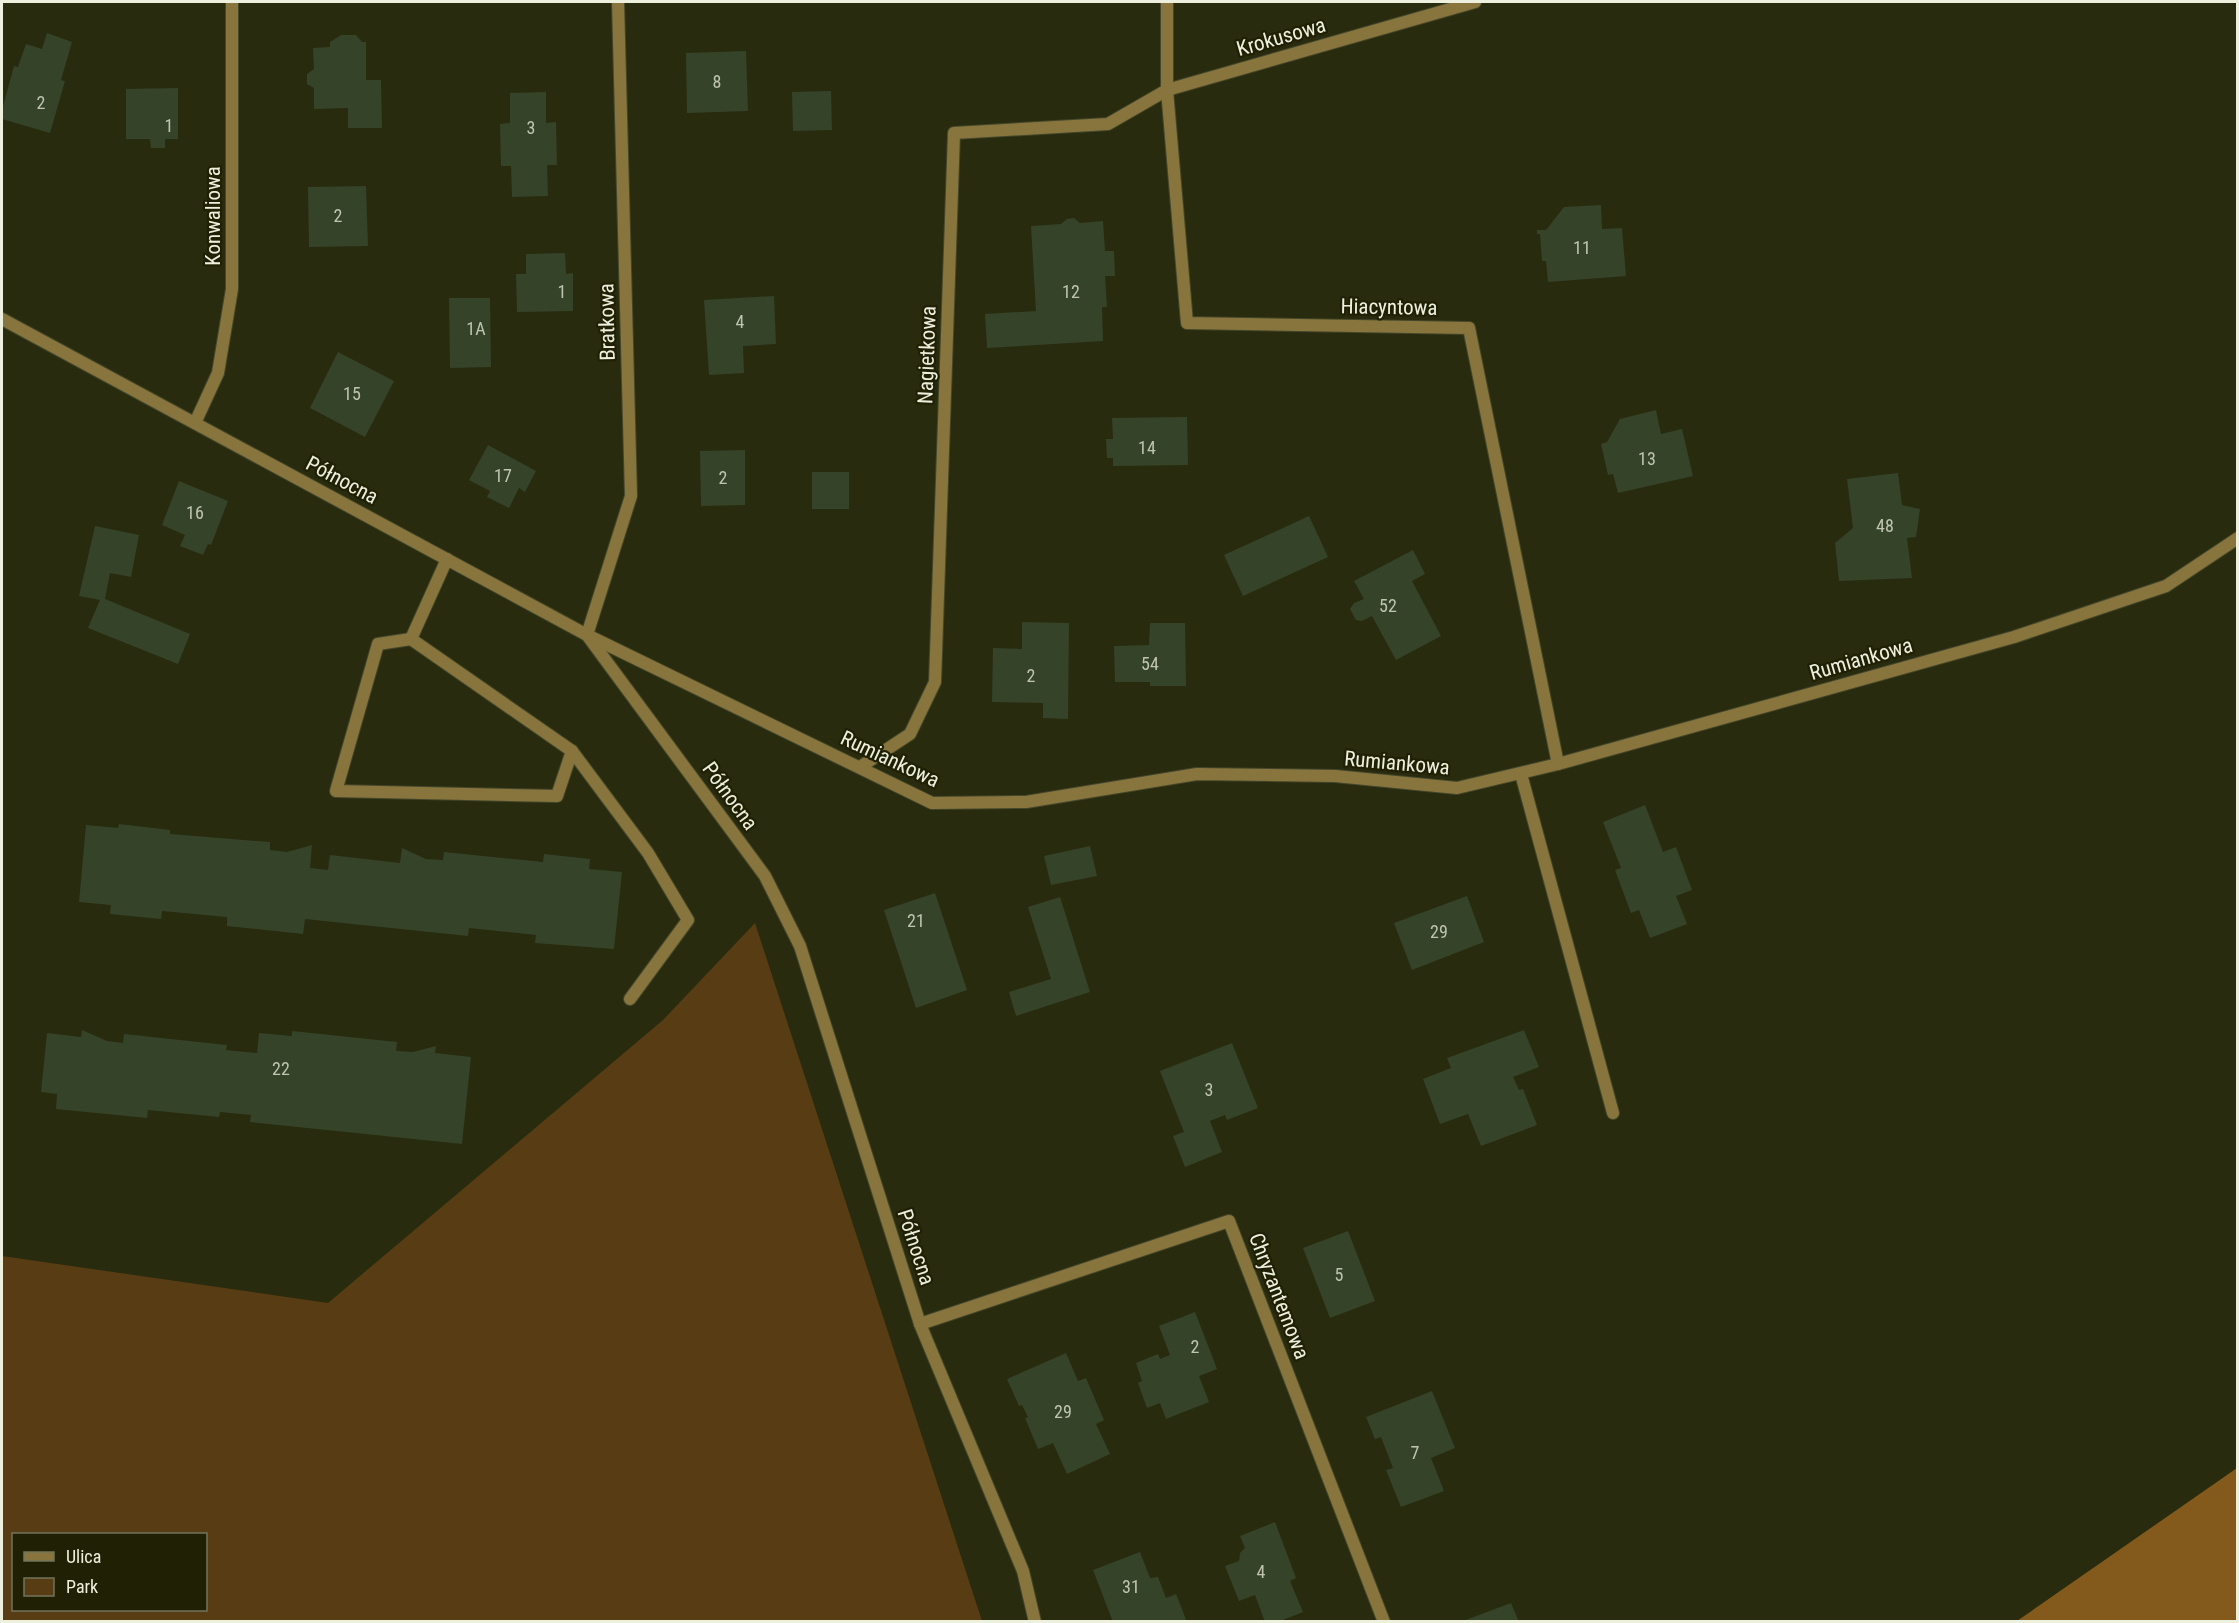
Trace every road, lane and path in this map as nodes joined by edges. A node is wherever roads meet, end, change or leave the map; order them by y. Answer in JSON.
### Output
{"nodes":[{"id":1,"x":232,"y":2,"type":"edge"},
{"id":2,"x":618,"y":2,"type":"edge"},
{"id":3,"x":1167,"y":2,"type":"edge"},
{"id":4,"x":1475,"y":2,"type":"edge"},
{"id":5,"x":1167,"y":90,"type":"junction"},
{"id":6,"x":2,"y":320,"type":"edge"},
{"id":7,"x":195,"y":423,"type":"junction"},
{"id":8,"x":2238,"y":538,"type":"edge"},
{"id":9,"x":447,"y":559,"type":"junction"},
{"id":10,"x":587,"y":635,"type":"junction"},
{"id":11,"x":411,"y":639,"type":"junction"},
{"id":12,"x":572,"y":751,"type":"junction"},
{"id":13,"x":1558,"y":764,"type":"junction"},
{"id":14,"x":860,"y":767,"type":"junction"},
{"id":15,"x":1521,"y":774,"type":"junction"},
{"id":16,"x":630,"y":999,"type":"dead end"},
{"id":17,"x":1614,"y":1113,"type":"dead end"},
{"id":18,"x":920,"y":1324,"type":"junction"},
{"id":19,"x":1035,"y":1622,"type":"edge"},
{"id":20,"x":1383,"y":1622,"type":"edge"}],
"edges":[{"from":1,"to":7,"type":"street","name":"Konwaliowa"},
{"from":2,"to":10,"type":"street","name":"Bratkowa"},
{"from":3,"to":5,"type":"street","name":"Hiacyntowa"},
{"from":4,"to":5,"type":"street","name":"Krokusowa"},
{"from":5,"to":13,"type":"street","name":"Hiacyntowa"},
{"from":5,"to":14,"type":"street","name":"Nagietkowa"},
{"from":6,"to":7,"type":"street","name":"Północna"},
{"from":7,"to":9,"type":"street","name":"Północna"},
{"from":8,"to":13,"type":"street","name":"Rumiankowa"},
{"from":9,"to":10,"type":"street","name":"Północna"},
{"from":9,"to":11,"type":"street"},
{"from":10,"to":14,"type":"street","name":"Rumiankowa"},
{"from":10,"to":18,"type":"street","name":"Północna"},
{"from":11,"to":12,"type":"street"},
{"from":11,"to":12,"type":"street"},
{"from":12,"to":16,"type":"street"},
{"from":13,"to":15,"type":"street","name":"Rumiankowa"},
{"from":14,"to":15,"type":"street","name":"Rumiankowa"},
{"from":15,"to":17,"type":"street"},
{"from":18,"to":19,"type":"street","name":"Północna"},
{"from":18,"to":20,"type":"street","name":"Chryzantemowa"}]}
